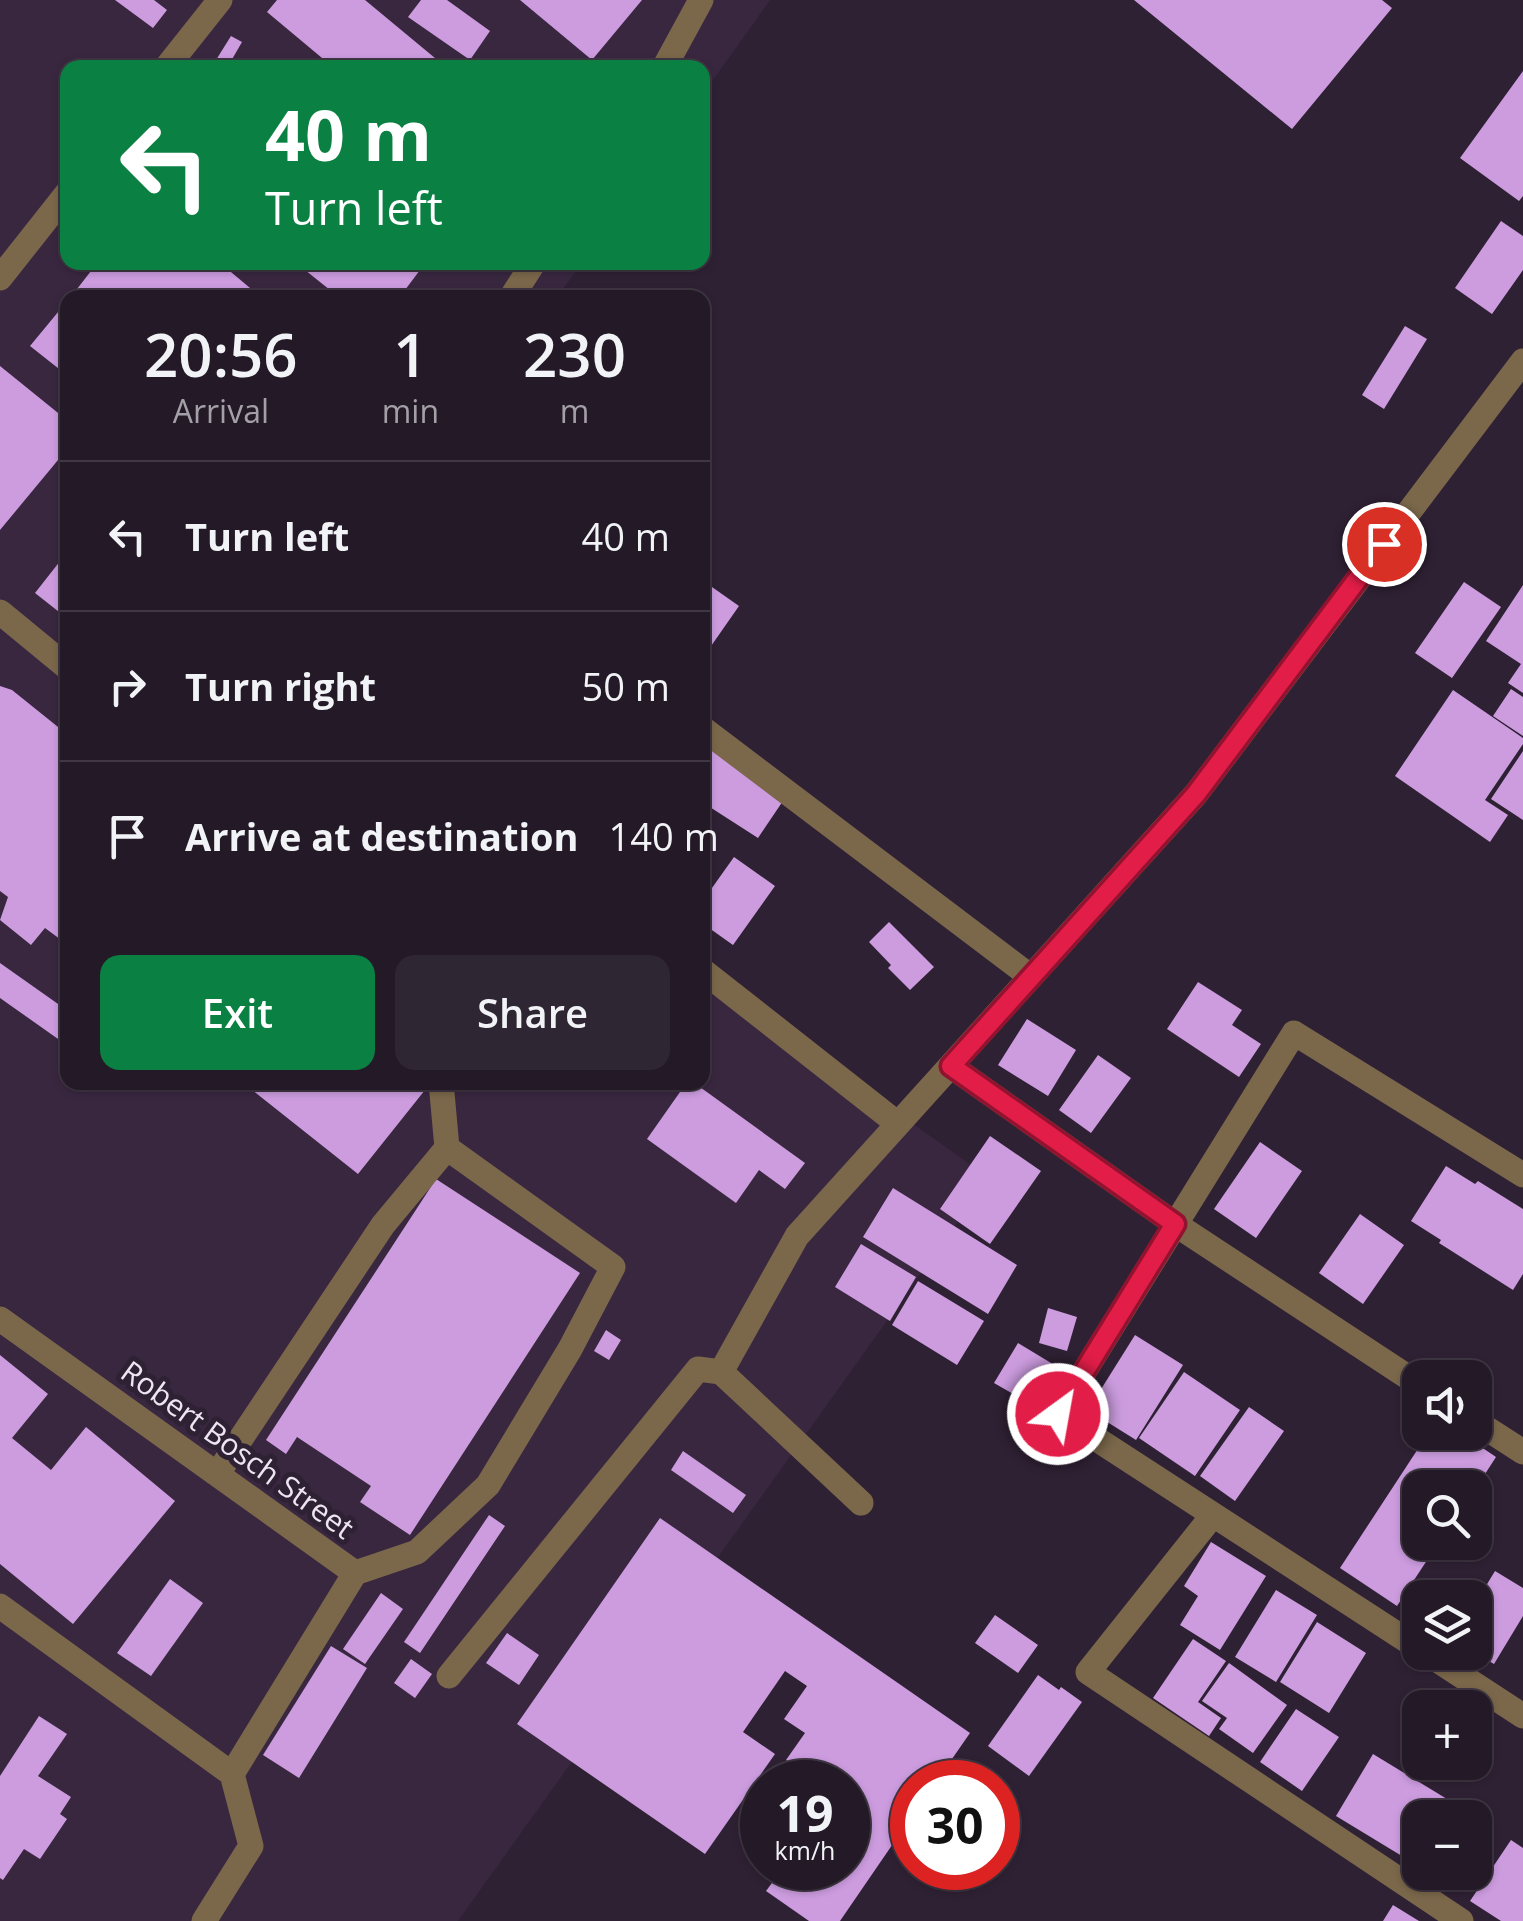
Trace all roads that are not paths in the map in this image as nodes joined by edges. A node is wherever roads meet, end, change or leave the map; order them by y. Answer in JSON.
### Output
{"nodes":[{"id":1,"x":220,"y":0,"type":"edge"},
{"id":2,"x":701,"y":0,"type":"edge"},
{"id":3,"x":172,"y":60,"type":"edge"},
{"id":4,"x":668,"y":60,"type":"edge"},
{"id":5,"x":60,"y":202,"type":"edge"},
{"id":6,"x":0,"y":278,"type":"edge"},
{"id":7,"x":1523,"y":360,"type":"edge"},
{"id":8,"x":0,"y":612,"type":"edge"},
{"id":9,"x":60,"y":661,"type":"edge"},
{"id":10,"x":710,"y":734,"type":"edge"},
{"id":11,"x":710,"y":976,"type":"edge"},
{"id":12,"x":1031,"y":977,"type":"junction"},
{"id":13,"x":951,"y":1066,"type":"junction"},
{"id":14,"x":442,"y":1090,"type":"edge"},
{"id":15,"x":898,"y":1124,"type":"junction"},
{"id":16,"x":447,"y":1148,"type":"junction"},
{"id":17,"x":1523,"y":1175,"type":"edge"},
{"id":18,"x":1175,"y":1224,"type":"junction"},
{"id":19,"x":0,"y":1319,"type":"edge"},
{"id":20,"x":721,"y":1372,"type":"junction"},
{"id":21,"x":1402,"y":1373,"type":"edge"},
{"id":22,"x":1492,"y":1432,"type":"edge"},
{"id":23,"x":1523,"y":1452,"type":"edge"},
{"id":24,"x":218,"y":1473,"type":"junction"},
{"id":25,"x":861,"y":1503,"type":"dead end"},
{"id":26,"x":1212,"y":1515,"type":"junction"},
{"id":27,"x":355,"y":1573,"type":"junction"},
{"id":28,"x":0,"y":1606,"type":"edge"},
{"id":29,"x":1402,"y":1638,"type":"edge"},
{"id":30,"x":1452,"y":1670,"type":"edge"},
{"id":31,"x":450,"y":1676,"type":"dead end"},
{"id":32,"x":1523,"y":1716,"type":"edge"},
{"id":33,"x":232,"y":1774,"type":"junction"},
{"id":34,"x":204,"y":1921,"type":"edge"},
{"id":35,"x":1461,"y":1921,"type":"edge"}],
"edges":[{"from":1,"to":3,"type":"street"},
{"from":2,"to":4,"type":"street"},
{"from":5,"to":6,"type":"street"},
{"from":7,"to":12,"type":"street"},
{"from":8,"to":9,"type":"street"},
{"from":10,"to":12,"type":"street"},
{"from":11,"to":15,"type":"street"},
{"from":12,"to":13,"type":"street"},
{"from":13,"to":15,"type":"street"},
{"from":13,"to":18,"type":"street"},
{"from":14,"to":16,"type":"street"},
{"from":15,"to":20,"type":"street"},
{"from":16,"to":24,"type":"street"},
{"from":16,"to":27,"type":"street"},
{"from":17,"to":18,"type":"street"},
{"from":18,"to":21,"type":"street"},
{"from":18,"to":26,"type":"street"},
{"from":19,"to":24,"type":"street","name":"Robert Bosch Street"},
{"from":20,"to":25,"type":"street"},
{"from":20,"to":31,"type":"street"},
{"from":22,"to":23,"type":"street"},
{"from":24,"to":27,"type":"street","name":"Robert Bosch Street"},
{"from":26,"to":29,"type":"street"},
{"from":26,"to":35,"type":"street"},
{"from":27,"to":33,"type":"street","name":"Robert Bosch Street"},
{"from":28,"to":33,"type":"street"},
{"from":30,"to":32,"type":"street"},
{"from":33,"to":34,"type":"street"}]}
